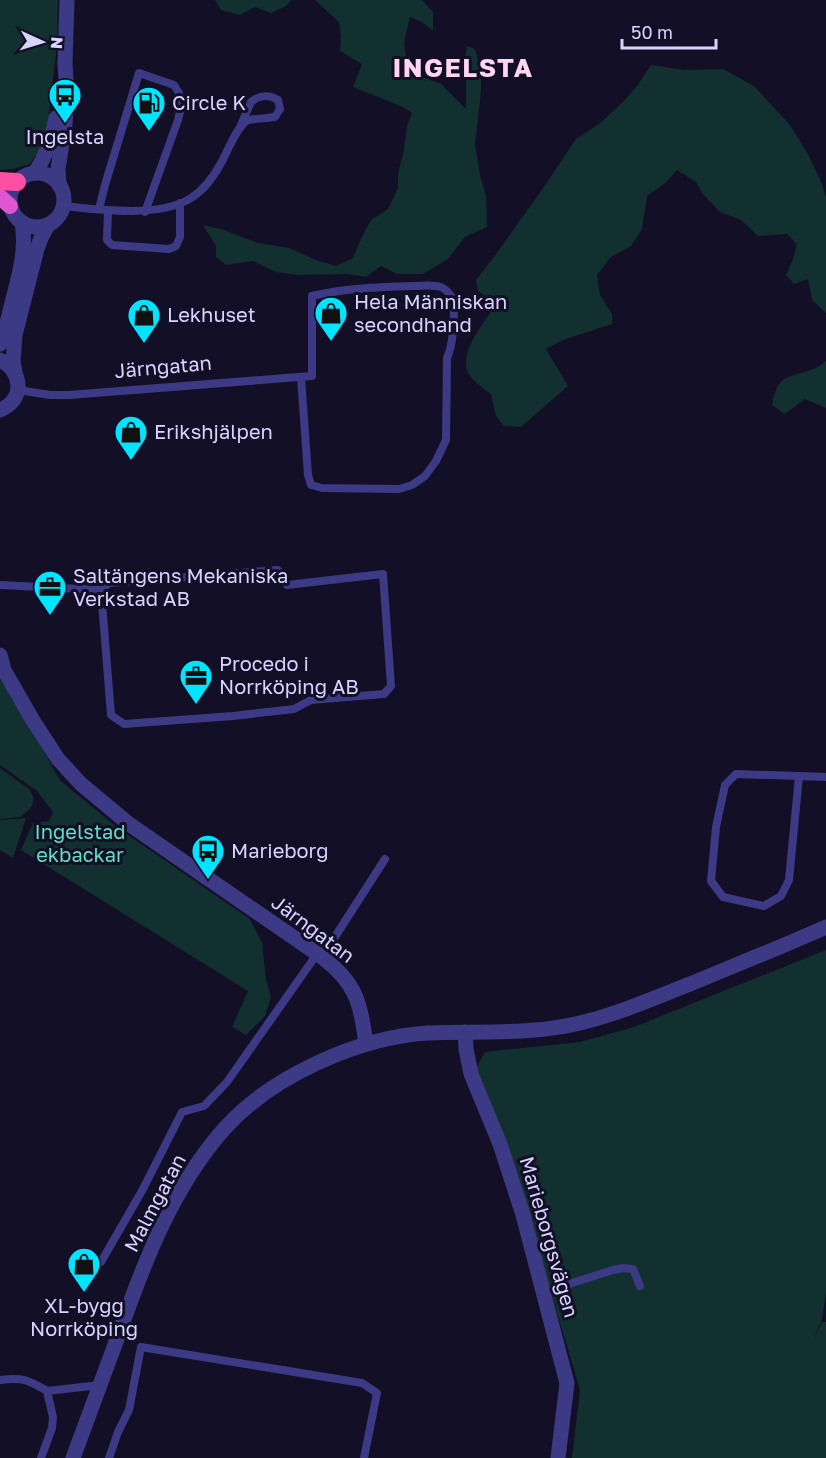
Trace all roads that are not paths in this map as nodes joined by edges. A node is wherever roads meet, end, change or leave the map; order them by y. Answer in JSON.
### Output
{"nodes":[{"id":1,"x":67,"y":0,"type":"edge"},
{"id":2,"x":65,"y":63,"type":"junction"},
{"id":3,"x":240,"y":127,"type":"junction"},
{"id":4,"x":34,"y":173,"type":"junction"},
{"id":5,"x":9,"y":181,"type":"edge"},
{"id":6,"x":59,"y":185,"type":"junction"},
{"id":7,"x":5,"y":202,"type":"edge"},
{"id":8,"x":180,"y":203,"type":"junction"},
{"id":9,"x":63,"y":206,"type":"junction"},
{"id":10,"x":99,"y":209,"type":"junction"},
{"id":11,"x":108,"y":210,"type":"junction"},
{"id":12,"x":145,"y":212,"type":"junction"},
{"id":13,"x":22,"y":222,"type":"junction"},
{"id":14,"x":48,"y":225,"type":"junction"},
{"id":15,"x":0,"y":344,"type":"edge"},
{"id":16,"x":0,"y":360,"type":"edge"},
{"id":17,"x":15,"y":372,"type":"junction"},
{"id":18,"x":301,"y":377,"type":"junction"},
{"id":19,"x":18,"y":390,"type":"junction"},
{"id":20,"x":2,"y":411,"type":"edge"},
{"id":21,"x":0,"y":585,"type":"edge"},
{"id":22,"x":101,"y":590,"type":"junction"},
{"id":23,"x":0,"y":655,"type":"edge"},
{"id":24,"x":799,"y":776,"type":"junction"},
{"id":25,"x":826,"y":777,"type":"edge"},
{"id":26,"x":385,"y":859,"type":"dead end"},
{"id":27,"x":826,"y":927,"type":"edge"},
{"id":28,"x":319,"y":956,"type":"junction"},
{"id":29,"x":465,"y":1032,"type":"junction"},
{"id":30,"x":366,"y":1044,"type":"junction"},
{"id":31,"x":101,"y":1262,"type":"dead end"},
{"id":32,"x":640,"y":1286,"type":"dead end"},
{"id":33,"x":544,"y":1293,"type":"junction"},
{"id":34,"x":0,"y":1380,"type":"edge"},
{"id":35,"x":100,"y":1385,"type":"junction"},
{"id":36,"x":47,"y":1391,"type":"junction"},
{"id":37,"x":40,"y":1458,"type":"edge"},
{"id":38,"x":73,"y":1458,"type":"edge"},
{"id":39,"x":109,"y":1458,"type":"edge"},
{"id":40,"x":364,"y":1458,"type":"edge"},
{"id":41,"x":558,"y":1458,"type":"edge"}],
"edges":[{"from":1,"to":2,"type":"street"},
{"from":2,"to":4,"type":"street"},
{"from":2,"to":6,"type":"street"},
{"from":3,"to":3,"type":"lane"},
{"from":3,"to":8,"type":"lane"},
{"from":4,"to":5,"type":"street"},
{"from":4,"to":6,"type":"street"},
{"from":5,"to":7,"type":"street"},
{"from":6,"to":9,"type":"street"},
{"from":7,"to":13,"type":"street"},
{"from":8,"to":11,"type":"lane"},
{"from":8,"to":12,"type":"lane"},
{"from":9,"to":10,"type":"lane"},
{"from":9,"to":14,"type":"street"},
{"from":10,"to":11,"type":"lane"},
{"from":10,"to":12,"type":"lane"},
{"from":11,"to":12,"type":"lane"},
{"from":13,"to":14,"type":"street"},
{"from":13,"to":15,"type":"street"},
{"from":14,"to":17,"type":"street"},
{"from":16,"to":17,"type":"street"},
{"from":17,"to":19,"type":"street"},
{"from":18,"to":18,"type":"lane","name":"Järngatan"},
{"from":18,"to":19,"type":"lane","name":"Järngatan"},
{"from":19,"to":20,"type":"street"},
{"from":21,"to":22,"type":"lane"},
{"from":22,"to":22,"type":"lane"},
{"from":23,"to":28,"type":"street","name":"Järngatan"},
{"from":24,"to":24,"type":"lane"},
{"from":24,"to":25,"type":"lane"},
{"from":26,"to":28,"type":"lane"},
{"from":27,"to":29,"type":"street"},
{"from":28,"to":30,"type":"street","name":"Järngatan"},
{"from":28,"to":31,"type":"lane"},
{"from":29,"to":30,"type":"street"},
{"from":29,"to":33,"type":"street","name":"Marieborgsvägen"},
{"from":30,"to":35,"type":"street","name":"Malmgatan"},
{"from":32,"to":33,"type":"lane"},
{"from":33,"to":41,"type":"street","name":"Marieborgsvägen"},
{"from":34,"to":36,"type":"lane"},
{"from":35,"to":36,"type":"lane"},
{"from":35,"to":38,"type":"street","name":"Malmgatan"},
{"from":36,"to":37,"type":"lane"},
{"from":39,"to":40,"type":"lane"}]}
